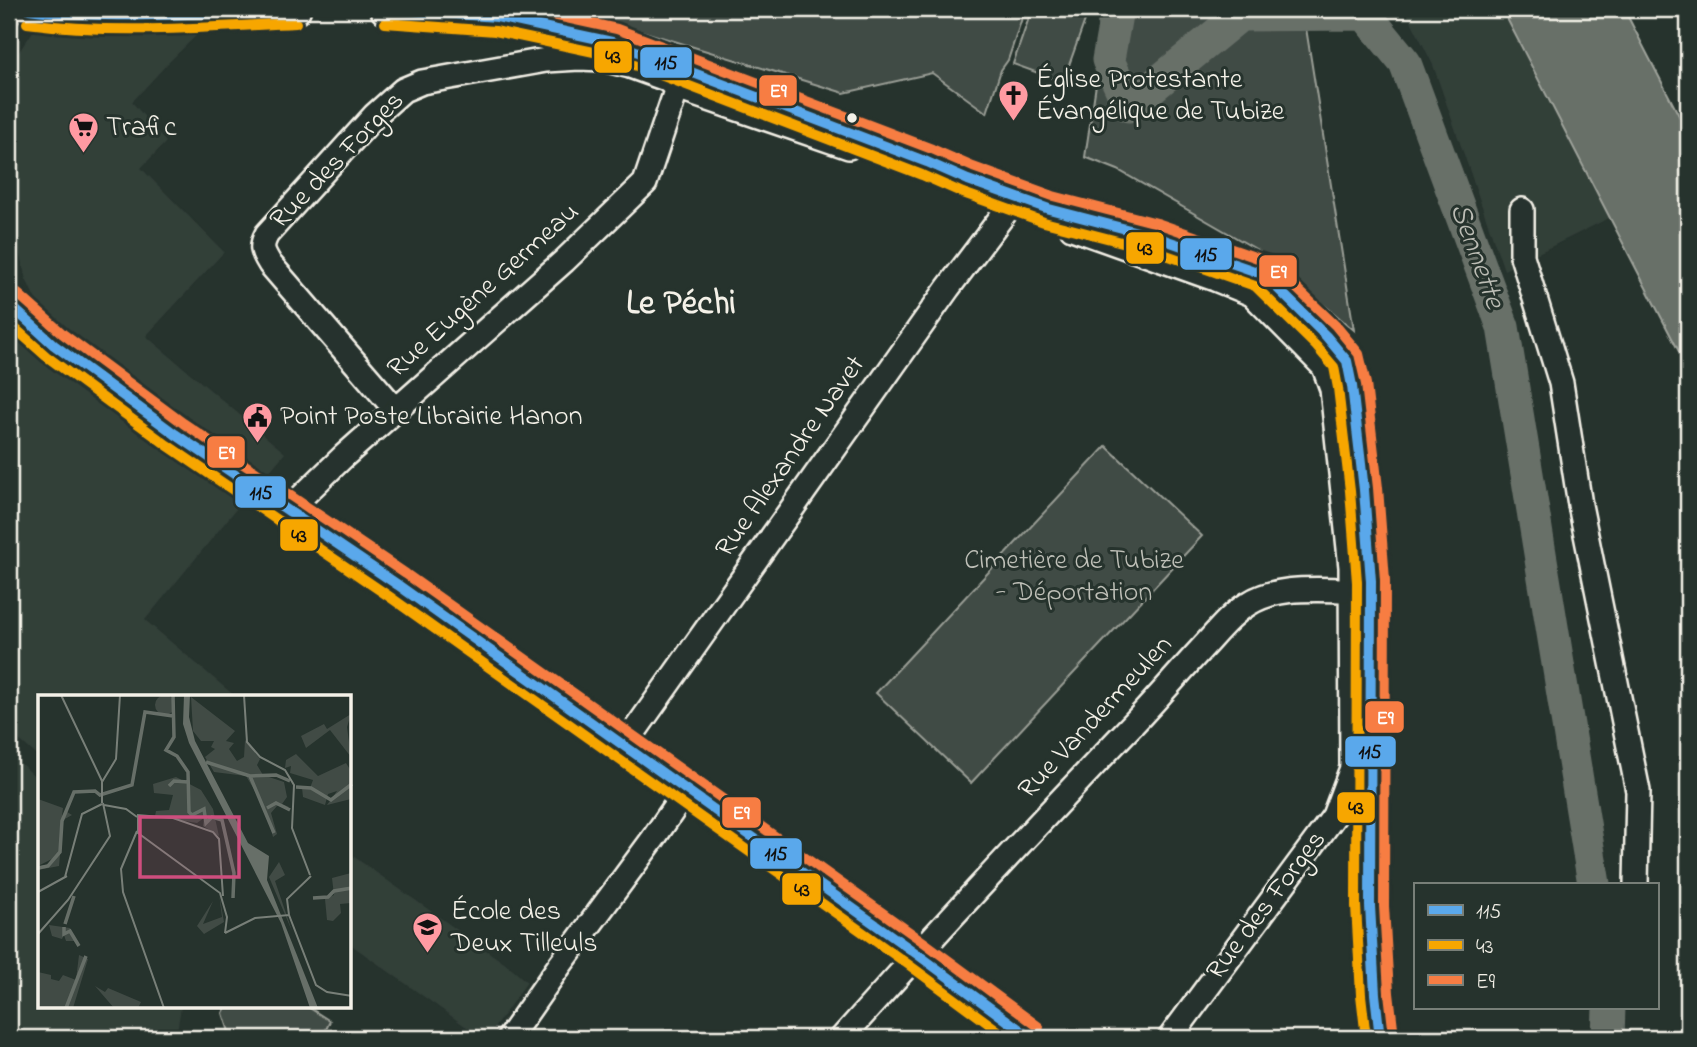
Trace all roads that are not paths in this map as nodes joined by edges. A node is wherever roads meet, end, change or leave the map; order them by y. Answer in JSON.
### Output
{"nodes":[{"id":1,"x":29,"y":9,"type":"edge"},
{"id":2,"x":295,"y":9,"type":"edge"},
{"id":3,"x":386,"y":9,"type":"edge"},
{"id":4,"x":621,"y":54,"type":"junction"},
{"id":5,"x":677,"y":88,"type":"junction"},
{"id":6,"x":1010,"y":205,"type":"junction"},
{"id":7,"x":1522,"y":210,"type":"dead end"},
{"id":8,"x":9,"y":304,"type":"edge"},
{"id":9,"x":396,"y":410,"type":"junction"},
{"id":10,"x":288,"y":510,"type":"junction"},
{"id":11,"x":1352,"y":590,"type":"junction"},
{"id":12,"x":624,"y":746,"type":"junction"},
{"id":13,"x":1352,"y":768,"type":"junction"},
{"id":14,"x":687,"y":791,"type":"junction"},
{"id":15,"x":1371,"y":798,"type":"junction"},
{"id":16,"x":1636,"y":883,"type":"edge"},
{"id":17,"x":917,"y":954,"type":"junction"},
{"id":18,"x":509,"y":1038,"type":"edge"},
{"id":19,"x":842,"y":1038,"type":"edge"},
{"id":20,"x":1031,"y":1038,"type":"edge"},
{"id":21,"x":1170,"y":1038,"type":"edge"},
{"id":22,"x":1380,"y":1038,"type":"edge"}],
"edges":[{"from":1,"to":2,"type":"main road"},
{"from":3,"to":4,"type":"main road","name":"Rue des Forges"},
{"from":4,"to":5,"type":"street","name":"Rue des Forges"},
{"from":4,"to":9,"type":"street","name":"Rue des Forges"},
{"from":4,"to":15,"type":"main road","name":"Rue des Forges"},
{"from":5,"to":6,"type":"street","name":"Rue des Forges"},
{"from":5,"to":9,"type":"street","name":"Rue Eugène Germeau"},
{"from":6,"to":11,"type":"street","name":"Rue des Forges"},
{"from":6,"to":12,"type":"street","name":"Rue Alexandre Navet"},
{"from":7,"to":16,"type":"street"},
{"from":8,"to":10,"type":"main road"},
{"from":9,"to":10,"type":"street","name":"Rue Eugène Germeau"},
{"from":10,"to":12,"type":"main road"},
{"from":11,"to":13,"type":"street","name":"Rue des Forges"},
{"from":11,"to":17,"type":"street","name":"Rue Vandermeulen"},
{"from":12,"to":14,"type":"main road"},
{"from":13,"to":15,"type":"street"},
{"from":13,"to":21,"type":"street","name":"Rue des Forges"},
{"from":14,"to":17,"type":"main road"},
{"from":14,"to":18,"type":"street"},
{"from":15,"to":22,"type":"main road","name":"Rue des Forges"},
{"from":17,"to":19,"type":"street","name":"Rue Vandermeulen"},
{"from":17,"to":20,"type":"main road"}]}
